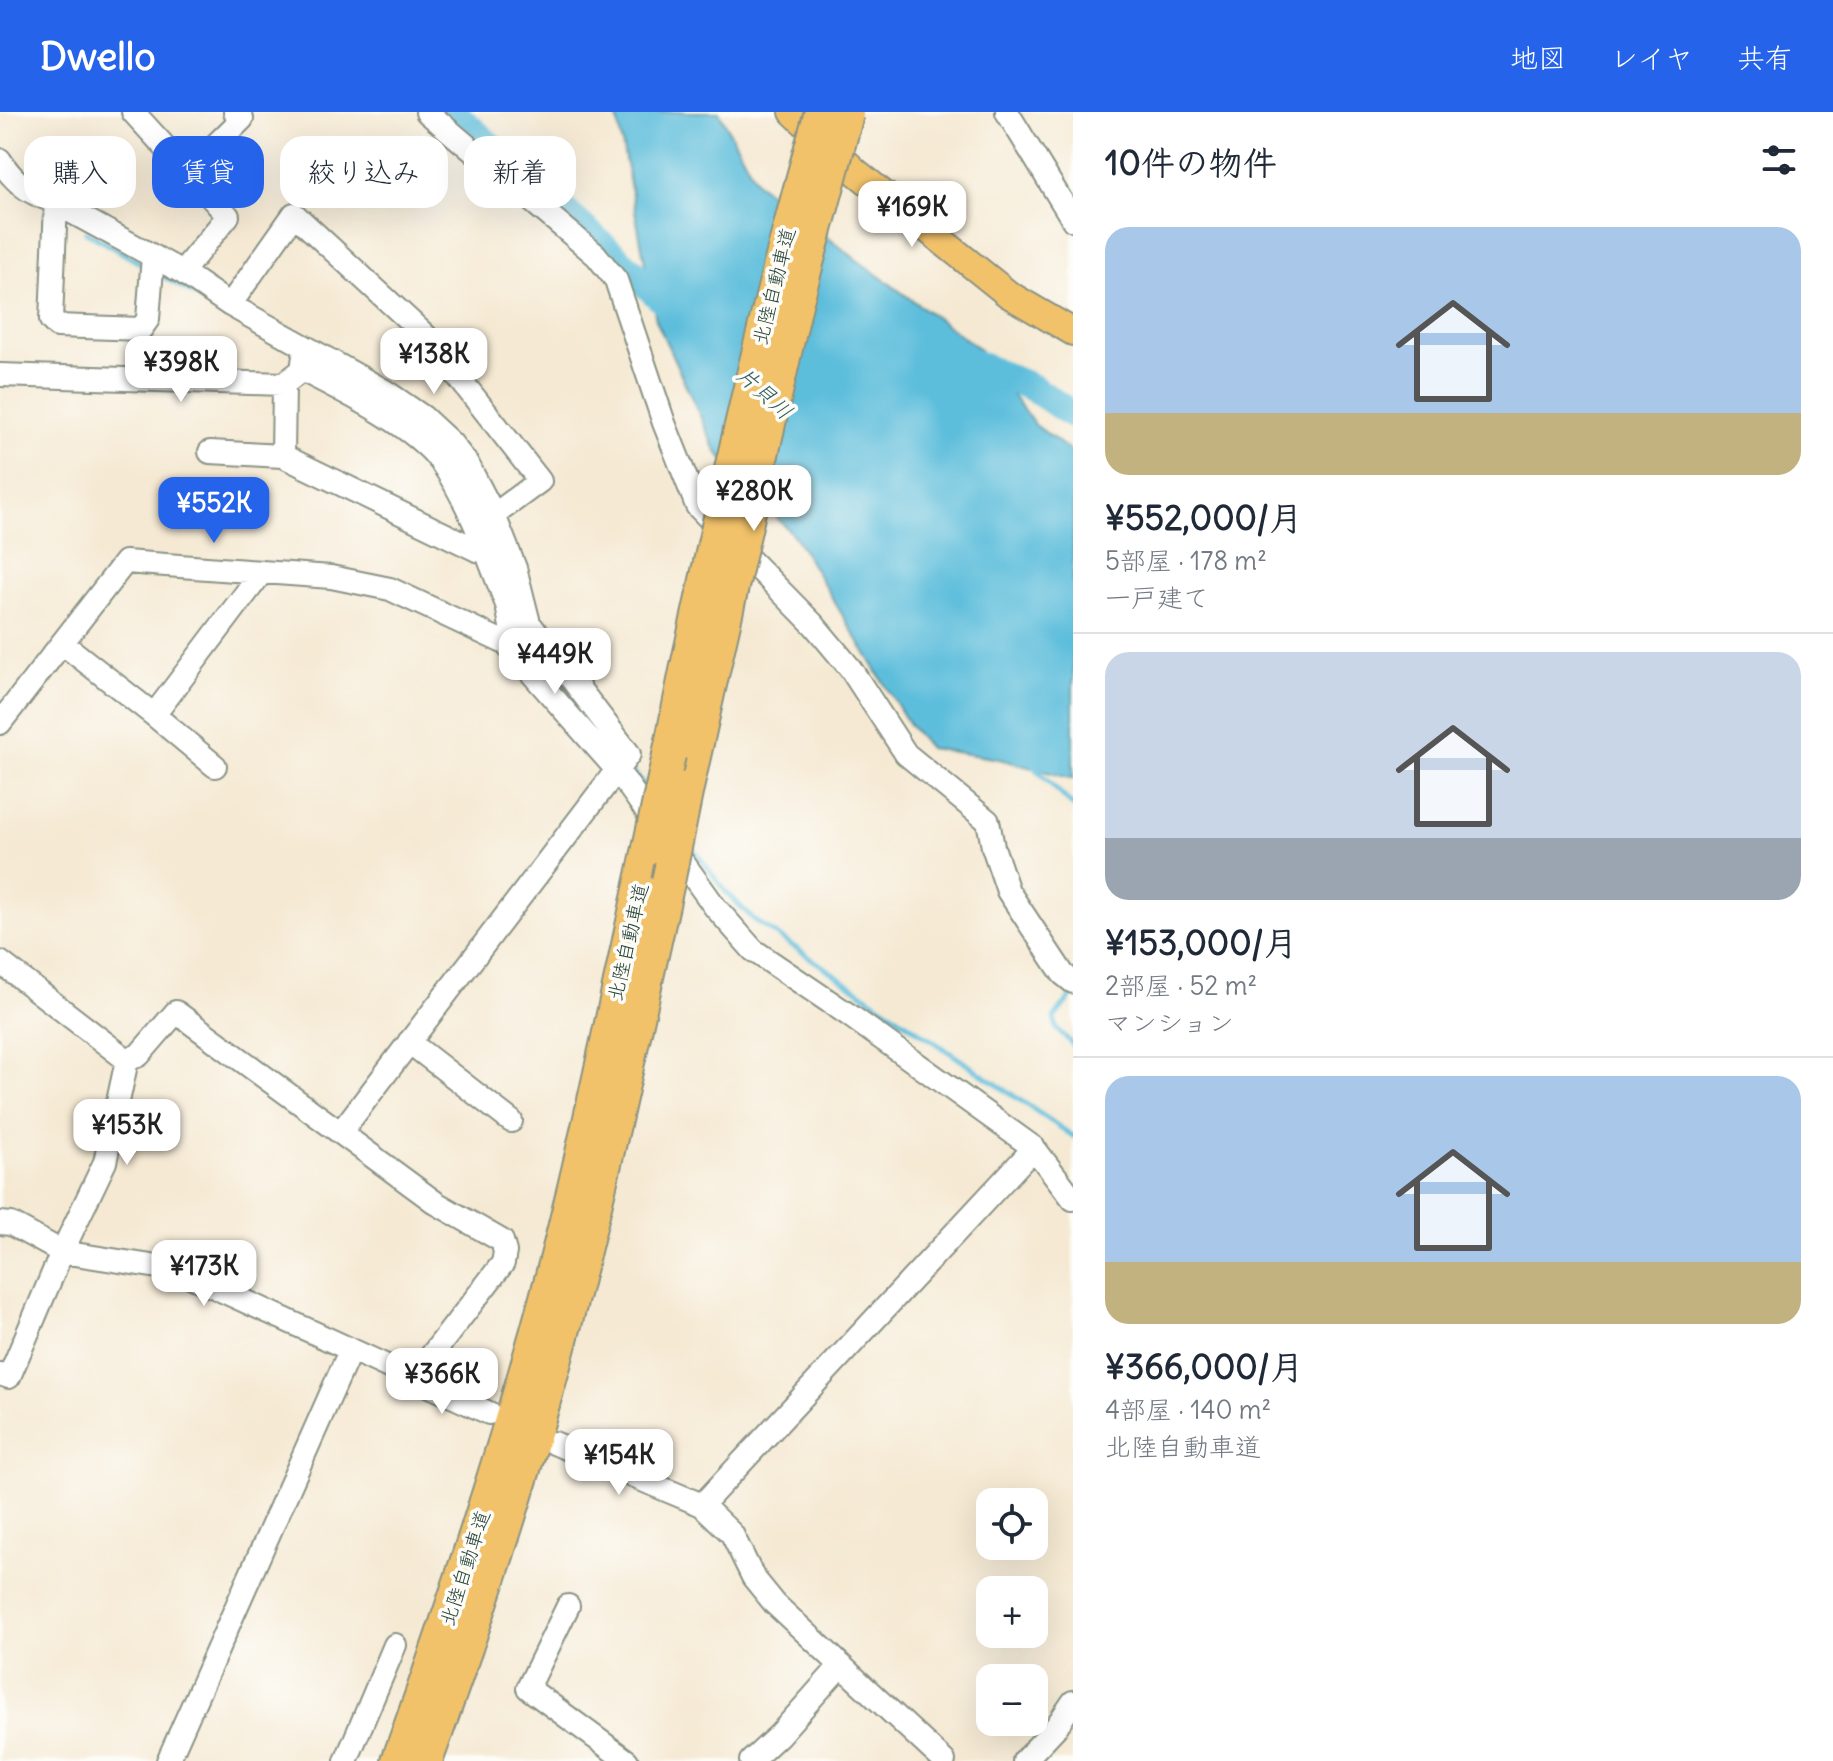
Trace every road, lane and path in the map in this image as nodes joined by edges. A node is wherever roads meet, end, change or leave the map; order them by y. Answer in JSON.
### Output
{"nodes":[{"id":1,"x":133,"y":112,"type":"edge"},
{"id":2,"x":235,"y":112,"type":"edge"},
{"id":3,"x":427,"y":112,"type":"edge"},
{"id":4,"x":793,"y":112,"type":"edge"},
{"id":5,"x":1007,"y":112,"type":"edge"},
{"id":6,"x":838,"y":113,"type":"edge"},
{"id":7,"x":155,"y":136,"type":"edge"},
{"id":8,"x":225,"y":136,"type":"edge"},
{"id":9,"x":0,"y":160,"type":"edge"},
{"id":10,"x":24,"y":187,"type":"edge"},
{"id":11,"x":56,"y":208,"type":"edge"},
{"id":12,"x":63,"y":208,"type":"edge"},
{"id":13,"x":221,"y":208,"type":"edge"},
{"id":14,"x":1073,"y":220,"type":"edge"},
{"id":15,"x":153,"y":256,"type":"junction"},
{"id":16,"x":182,"y":272,"type":"junction"},
{"id":17,"x":230,"y":305,"type":"junction"},
{"id":18,"x":1073,"y":332,"type":"edge"},
{"id":19,"x":306,"y":347,"type":"junction"},
{"id":20,"x":0,"y":375,"type":"edge"},
{"id":21,"x":293,"y":377,"type":"junction"},
{"id":22,"x":210,"y":452,"type":"dead end"},
{"id":23,"x":283,"y":456,"type":"junction"},
{"id":24,"x":494,"y":515,"type":"junction"},
{"id":25,"x":486,"y":551,"type":"junction"},
{"id":26,"x":262,"y":572,"type":"junction"},
{"id":27,"x":515,"y":632,"type":"junction"},
{"id":28,"x":62,"y":643,"type":"junction"},
{"id":29,"x":699,"y":673,"type":"junction"},
{"id":30,"x":154,"y":715,"type":"junction"},
{"id":31,"x":0,"y":723,"type":"edge"},
{"id":32,"x":215,"y":766,"type":"dead end"},
{"id":33,"x":617,"y":770,"type":"junction"},
{"id":34,"x":0,"y":962,"type":"edge"},
{"id":35,"x":1073,"y":982,"type":"edge"},
{"id":36,"x":409,"y":1042,"type":"junction"},
{"id":37,"x":127,"y":1060,"type":"junction"},
{"id":38,"x":511,"y":1121,"type":"dead end"},
{"id":39,"x":341,"y":1132,"type":"junction"},
{"id":40,"x":1034,"y":1148,"type":"junction"},
{"id":41,"x":1073,"y":1199,"type":"edge"},
{"id":42,"x":0,"y":1223,"type":"edge"},
{"id":43,"x":62,"y":1252,"type":"junction"},
{"id":44,"x":350,"y":1351,"type":"junction"},
{"id":45,"x":0,"y":1374,"type":"edge"},
{"id":46,"x":414,"y":1378,"type":"junction"},
{"id":47,"x":489,"y":1413,"type":"dead end"},
{"id":48,"x":554,"y":1443,"type":"dead end"},
{"id":49,"x":702,"y":1505,"type":"junction"},
{"id":50,"x":568,"y":1606,"type":"dead end"},
{"id":51,"x":395,"y":1645,"type":"dead end"},
{"id":52,"x":841,"y":1665,"type":"junction"},
{"id":53,"x":1073,"y":1702,"type":"edge"},
{"id":54,"x":168,"y":1761,"type":"edge"},
{"id":55,"x":346,"y":1761,"type":"edge"},
{"id":56,"x":398,"y":1761,"type":"edge"},
{"id":57,"x":426,"y":1761,"type":"edge"},
{"id":58,"x":627,"y":1761,"type":"edge"},
{"id":59,"x":751,"y":1761,"type":"edge"},
{"id":60,"x":944,"y":1761,"type":"edge"},
{"id":61,"x":1024,"y":1761,"type":"edge"}],
"edges":[{"from":1,"to":7,"type":"street"},
{"from":2,"to":8,"type":"street"},
{"from":3,"to":35,"type":"street"},
{"from":4,"to":18,"type":"main road"},
{"from":5,"to":14,"type":"street"},
{"from":6,"to":29,"type":"highway","name":"北陸自動車道","bridge":true},
{"from":9,"to":10,"type":"street"},
{"from":11,"to":15,"type":"street"},
{"from":12,"to":15,"type":"street"},
{"from":13,"to":16,"type":"street"},
{"from":15,"to":16,"type":"street"},
{"from":16,"to":17,"type":"street"},
{"from":17,"to":19,"type":"street"},
{"from":17,"to":24,"type":"street"},
{"from":19,"to":21,"type":"street"},
{"from":19,"to":24,"type":"street"},
{"from":20,"to":21,"type":"street"},
{"from":21,"to":23,"type":"street"},
{"from":21,"to":25,"type":"street"},
{"from":22,"to":23,"type":"street"},
{"from":23,"to":25,"type":"street"},
{"from":24,"to":27,"type":"street"},
{"from":25,"to":27,"type":"street"},
{"from":26,"to":27,"type":"street"},
{"from":26,"to":28,"type":"street"},
{"from":26,"to":30,"type":"street"},
{"from":27,"to":33,"type":"street"},
{"from":27,"to":33,"type":"street"},
{"from":28,"to":30,"type":"street"},
{"from":28,"to":31,"type":"street"},
{"from":29,"to":56,"type":"highway","name":"北陸自動車道","bridge":true},
{"from":29,"to":57,"type":"highway","name":"北陸自動車道","bridge":true},
{"from":30,"to":32,"type":"street"},
{"from":33,"to":36,"type":"street"},
{"from":33,"to":40,"type":"street"},
{"from":34,"to":37,"type":"street"},
{"from":36,"to":38,"type":"street"},
{"from":36,"to":39,"type":"street"},
{"from":37,"to":39,"type":"street"},
{"from":37,"to":43,"type":"street"},
{"from":39,"to":46,"type":"street"},
{"from":40,"to":41,"type":"street"},
{"from":40,"to":49,"type":"street"},
{"from":42,"to":43,"type":"street"},
{"from":43,"to":44,"type":"street"},
{"from":43,"to":45,"type":"street"},
{"from":44,"to":46,"type":"street"},
{"from":44,"to":54,"type":"street"},
{"from":46,"to":47,"type":"street"},
{"from":48,"to":49,"type":"street"},
{"from":49,"to":52,"type":"street"},
{"from":50,"to":58,"type":"street"},
{"from":51,"to":55,"type":"street"},
{"from":52,"to":59,"type":"street"},
{"from":52,"to":60,"type":"street"},
{"from":53,"to":61,"type":"street"}]}
